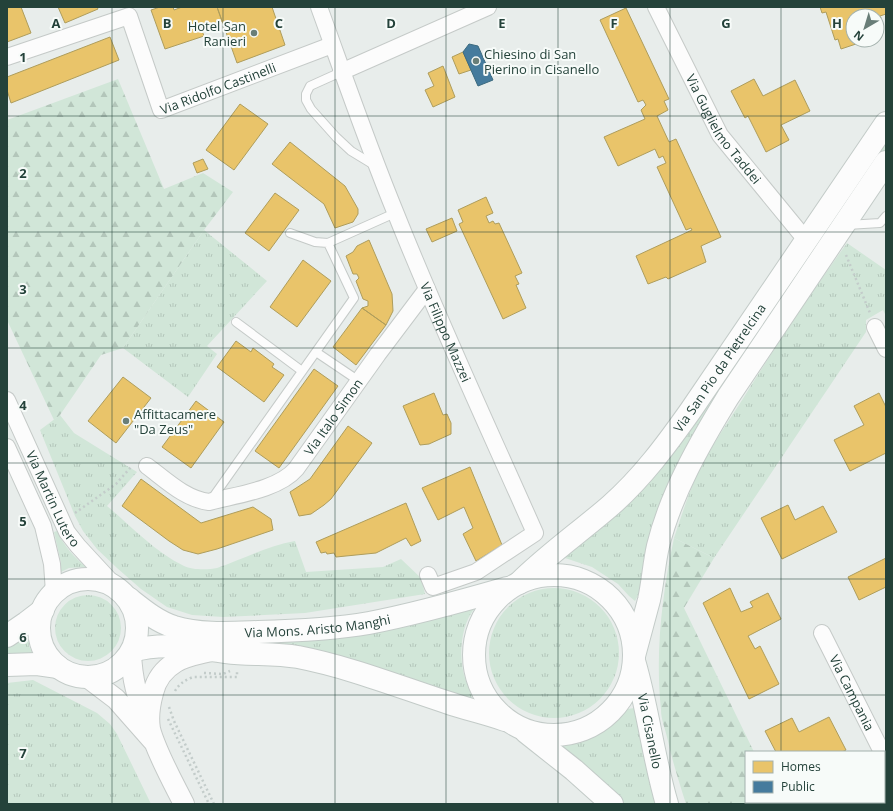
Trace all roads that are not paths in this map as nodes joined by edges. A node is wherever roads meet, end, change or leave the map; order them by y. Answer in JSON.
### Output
{"nodes":[{"id":1,"x":319,"y":7,"type":"edge"},
{"id":2,"x":488,"y":7,"type":"edge"},
{"id":3,"x":656,"y":7,"type":"edge"},
{"id":4,"x":332,"y":45,"type":"junction"},
{"id":5,"x":7,"y":57,"type":"edge"},
{"id":6,"x":341,"y":72,"type":"junction"},
{"id":7,"x":886,"y":123,"type":"edge"},
{"id":8,"x":886,"y":162,"type":"edge"},
{"id":9,"x":377,"y":166,"type":"junction"},
{"id":10,"x":395,"y":213,"type":"junction"},
{"id":11,"x":885,"y":219,"type":"edge"},
{"id":12,"x":841,"y":229,"type":"junction"},
{"id":13,"x":290,"y":233,"type":"dead end"},
{"id":14,"x":806,"y":240,"type":"junction"},
{"id":15,"x":328,"y":243,"type":"junction"},
{"id":16,"x":427,"y":289,"type":"junction"},
{"id":17,"x":236,"y":322,"type":"dead end"},
{"id":18,"x":875,"y":327,"type":"road end"},
{"id":19,"x":886,"y":349,"type":"edge"},
{"id":20,"x":316,"y":352,"type":"junction"},
{"id":21,"x":302,"y":371,"type":"junction"},
{"id":22,"x":359,"y":381,"type":"junction"},
{"id":23,"x":7,"y":400,"type":"edge"},
{"id":24,"x":7,"y":447,"type":"edge"},
{"id":25,"x":147,"y":466,"type":"road end"},
{"id":26,"x":209,"y":502,"type":"junction"},
{"id":27,"x":428,"y":575,"type":"dead end"},
{"id":28,"x":516,"y":585,"type":"junction"},
{"id":29,"x":121,"y":592,"type":"junction"},
{"id":30,"x":48,"y":601,"type":"junction"},
{"id":31,"x":822,"y":634,"type":"dead end"},
{"id":32,"x":7,"y":636,"type":"edge"},
{"id":33,"x":213,"y":650,"type":"junction"},
{"id":34,"x":132,"y":652,"type":"junction"},
{"id":35,"x":634,"y":657,"type":"junction"},
{"id":36,"x":7,"y":665,"type":"edge"},
{"id":37,"x":58,"y":667,"type":"junction"},
{"id":38,"x":87,"y":677,"type":"junction"},
{"id":39,"x":516,"y":725,"type":"junction"},
{"id":40,"x":152,"y":735,"type":"junction"},
{"id":41,"x":881,"y":751,"type":"edge"},
{"id":42,"x":184,"y":804,"type":"edge"},
{"id":43,"x":612,"y":804,"type":"edge"},
{"id":44,"x":667,"y":804,"type":"edge"}],
"edges":[{"from":1,"to":4,"type":"street","name":"Via Filippo Mazzei"},
{"from":2,"to":6,"type":"street"},
{"from":3,"to":14,"type":"street","name":"Via Guglielmo Taddei"},
{"from":4,"to":5,"type":"street","name":"Via Ridolfo Castinelli"},
{"from":4,"to":6,"type":"street","name":"Via Filippo Mazzei"},
{"from":6,"to":9,"type":"street","name":"Via Filippo Mazzei"},
{"from":6,"to":9,"type":"lane"},
{"from":7,"to":14,"type":"main road","name":"Via San Pio da Pietrelcina"},
{"from":8,"to":12,"type":"main road","name":"Via San Pio da Pietrelcina"},
{"from":9,"to":10,"type":"street","name":"Via Filippo Mazzei"},
{"from":10,"to":15,"type":"lane"},
{"from":10,"to":16,"type":"street","name":"Via Filippo Mazzei"},
{"from":11,"to":12,"type":"lane"},
{"from":12,"to":35,"type":"main road","name":"Via San Pio da Pietrelcina"},
{"from":13,"to":15,"type":"lane"},
{"from":14,"to":28,"type":"main road","name":"Via San Pio da Pietrelcina"},
{"from":15,"to":20,"type":"lane"},
{"from":16,"to":22,"type":"street","name":"Via Italo Simon"},
{"from":16,"to":27,"type":"street","name":"Via Filippo Mazzei"},
{"from":17,"to":21,"type":"lane"},
{"from":18,"to":19,"type":"street"},
{"from":20,"to":21,"type":"lane"},
{"from":20,"to":22,"type":"lane"},
{"from":21,"to":26,"type":"lane"},
{"from":22,"to":26,"type":"street","name":"Via Italo Simon"},
{"from":23,"to":29,"type":"street","name":"Via Martin Lutero"},
{"from":24,"to":30,"type":"street","name":"Via Martin Lutero"},
{"from":25,"to":26,"type":"street"},
{"from":28,"to":29,"type":"main road","name":"Via Mons. Aristo Manghi"},
{"from":28,"to":35,"type":"main road","name":"Via Mons. Aristo Manghi"},
{"from":28,"to":39,"type":"main road","name":"Via San Pio da Pietrelcina"},
{"from":29,"to":30,"type":"main road"},
{"from":29,"to":34,"type":"main road"},
{"from":30,"to":32,"type":"main road"},
{"from":30,"to":37,"type":"main road"},
{"from":31,"to":41,"type":"street","name":"Via Campania"},
{"from":33,"to":34,"type":"main road","name":"Via Mons. Aristo Manghi"},
{"from":33,"to":39,"type":"main road","name":"Via Mons. Aristo Manghi"},
{"from":33,"to":40,"type":"street"},
{"from":34,"to":38,"type":"main road"},
{"from":34,"to":40,"type":"street"},
{"from":35,"to":39,"type":"main road","name":"Via Mons. Aristo Manghi"},
{"from":35,"to":44,"type":"main road","name":"Via Cisanello"},
{"from":36,"to":37,"type":"main road"},
{"from":37,"to":38,"type":"main road"},
{"from":38,"to":40,"type":"street"},
{"from":39,"to":43,"type":"main road"},
{"from":40,"to":42,"type":"street"}]}
